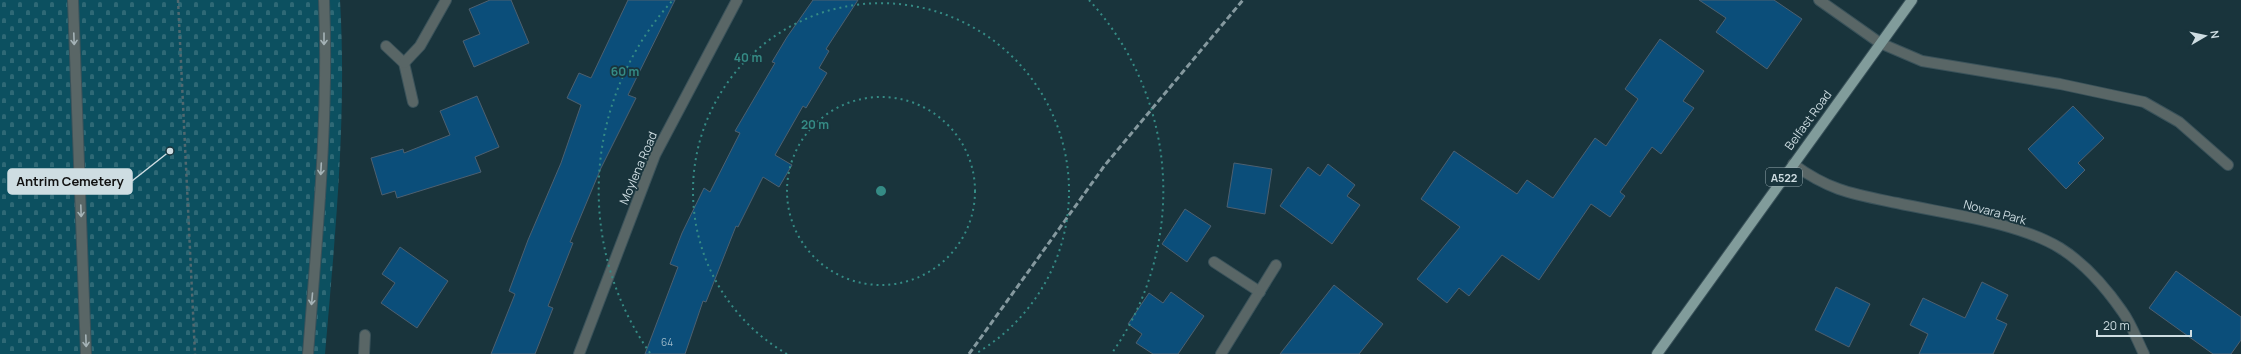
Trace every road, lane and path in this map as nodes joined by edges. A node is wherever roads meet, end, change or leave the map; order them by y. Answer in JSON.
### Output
{"nodes":[{"id":1,"x":73,"y":0,"type":"edge"},
{"id":2,"x":178,"y":0,"type":"edge"},
{"id":3,"x":324,"y":0,"type":"edge"},
{"id":4,"x":446,"y":0,"type":"edge"},
{"id":5,"x":738,"y":0,"type":"edge"},
{"id":6,"x":1819,"y":0,"type":"edge"},
{"id":7,"x":1912,"y":0,"type":"edge"},
{"id":8,"x":1880,"y":43,"type":"junction"},
{"id":9,"x":386,"y":46,"type":"dead end"},
{"id":10,"x":404,"y":63,"type":"junction"},
{"id":11,"x":413,"y":102,"type":"dead end"},
{"id":12,"x":1793,"y":164,"type":"junction"},
{"id":13,"x":2228,"y":165,"type":"dead end"},
{"id":14,"x":1214,"y":262,"type":"dead end"},
{"id":15,"x":1276,"y":265,"type":"dead end"},
{"id":16,"x":1260,"y":292,"type":"junction"},
{"id":17,"x":365,"y":335,"type":"dead end"},
{"id":18,"x":86,"y":354,"type":"edge"},
{"id":19,"x":195,"y":354,"type":"edge"},
{"id":20,"x":308,"y":354,"type":"edge"},
{"id":21,"x":364,"y":354,"type":"edge"},
{"id":22,"x":579,"y":354,"type":"edge"},
{"id":23,"x":1221,"y":354,"type":"edge"},
{"id":24,"x":1657,"y":354,"type":"edge"},
{"id":25,"x":2144,"y":354,"type":"edge"}],
"edges":[{"from":1,"to":18,"type":"street","one_way":true},
{"from":2,"to":19,"type":"path"},
{"from":3,"to":20,"type":"street","one_way":true},
{"from":4,"to":10,"type":"street"},
{"from":5,"to":22,"type":"street","name":"Moylena Road"},
{"from":6,"to":8,"type":"street"},
{"from":7,"to":8,"type":"main road","name":"Belfast Road","number":"A522"},
{"from":8,"to":12,"type":"main road","name":"Belfast Road","number":"A522"},
{"from":8,"to":13,"type":"street"},
{"from":9,"to":10,"type":"street"},
{"from":10,"to":11,"type":"street"},
{"from":12,"to":24,"type":"main road","name":"Belfast Road","number":"A522"},
{"from":12,"to":25,"type":"street","name":"Novara Park"},
{"from":14,"to":16,"type":"street"},
{"from":15,"to":16,"type":"street"},
{"from":16,"to":23,"type":"street"},
{"from":17,"to":21,"type":"street"}]}
